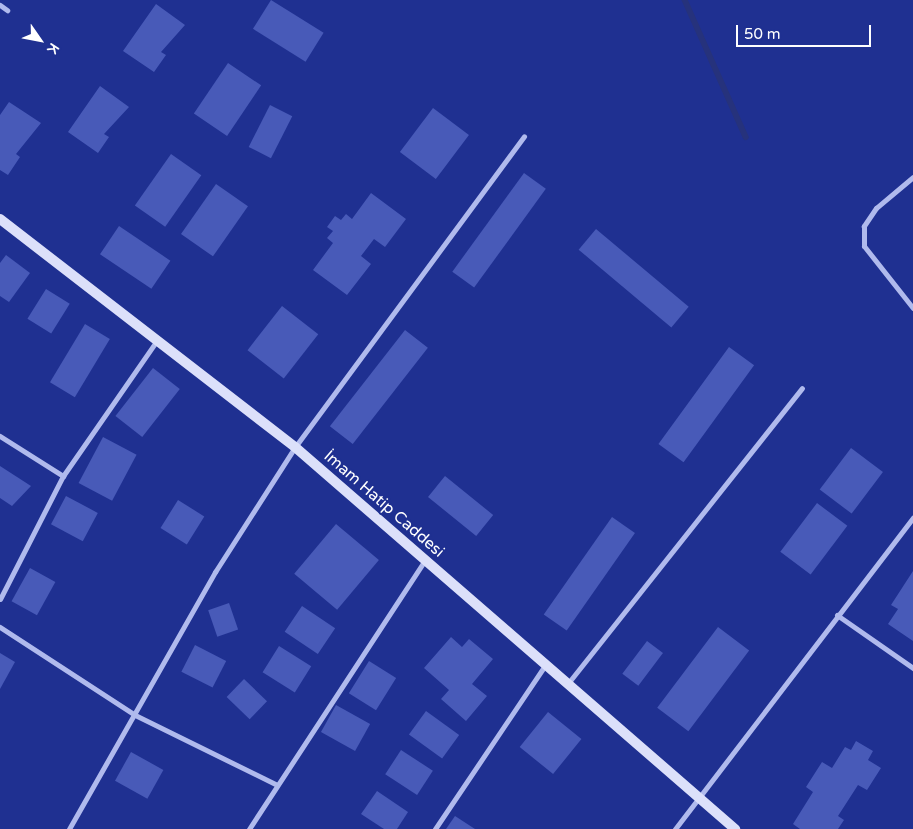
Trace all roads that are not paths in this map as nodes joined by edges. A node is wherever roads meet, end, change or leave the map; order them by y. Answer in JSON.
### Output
{"nodes":[{"id":1,"x":0,"y":6,"type":"edge"},
{"id":2,"x":7,"y":10,"type":"dead end"},
{"id":3,"x":524,"y":136,"type":"dead end"},
{"id":4,"x":913,"y":177,"type":"edge"},
{"id":5,"x":0,"y":219,"type":"edge"},
{"id":6,"x":913,"y":308,"type":"edge"},
{"id":7,"x":157,"y":339,"type":"junction"},
{"id":8,"x":802,"y":388,"type":"dead end"},
{"id":9,"x":0,"y":436,"type":"edge"},
{"id":10,"x":295,"y":447,"type":"junction"},
{"id":11,"x":63,"y":476,"type":"junction"},
{"id":12,"x":913,"y":518,"type":"edge"},
{"id":13,"x":426,"y":560,"type":"junction"},
{"id":14,"x":0,"y":599,"type":"edge"},
{"id":15,"x":837,"y":615,"type":"junction"},
{"id":16,"x":0,"y":627,"type":"edge"},
{"id":17,"x":547,"y":662,"type":"junction"},
{"id":18,"x":913,"y":668,"type":"edge"},
{"id":19,"x":569,"y":682,"type":"junction"},
{"id":20,"x":135,"y":715,"type":"junction"},
{"id":21,"x":276,"y":785,"type":"junction"},
{"id":22,"x":696,"y":796,"type":"junction"},
{"id":23,"x":69,"y":829,"type":"edge"},
{"id":24,"x":249,"y":829,"type":"edge"},
{"id":25,"x":435,"y":829,"type":"edge"},
{"id":26,"x":675,"y":829,"type":"edge"},
{"id":27,"x":735,"y":829,"type":"edge"}],
"edges":[{"from":1,"to":2,"type":"street"},
{"from":3,"to":10,"type":"street"},
{"from":4,"to":6,"type":"street"},
{"from":5,"to":7,"type":"street","name":"İmam Hatip Caddesi"},
{"from":7,"to":10,"type":"street","name":"İmam Hatip Caddesi"},
{"from":7,"to":11,"type":"street"},
{"from":8,"to":19,"type":"street"},
{"from":9,"to":11,"type":"street"},
{"from":10,"to":13,"type":"street","name":"İmam Hatip Caddesi"},
{"from":10,"to":20,"type":"street"},
{"from":11,"to":14,"type":"street"},
{"from":12,"to":15,"type":"street"},
{"from":13,"to":17,"type":"street","name":"İmam Hatip Caddesi"},
{"from":13,"to":21,"type":"street"},
{"from":15,"to":18,"type":"street"},
{"from":15,"to":22,"type":"street"},
{"from":16,"to":20,"type":"street"},
{"from":17,"to":19,"type":"street","name":"İmam Hatip Caddesi"},
{"from":17,"to":25,"type":"street"},
{"from":19,"to":22,"type":"street","name":"İmam Hatip Caddesi"},
{"from":20,"to":21,"type":"street"},
{"from":20,"to":23,"type":"street"},
{"from":21,"to":24,"type":"street"},
{"from":22,"to":26,"type":"street"},
{"from":22,"to":27,"type":"street","name":"İmam Hatip Caddesi"}]}
